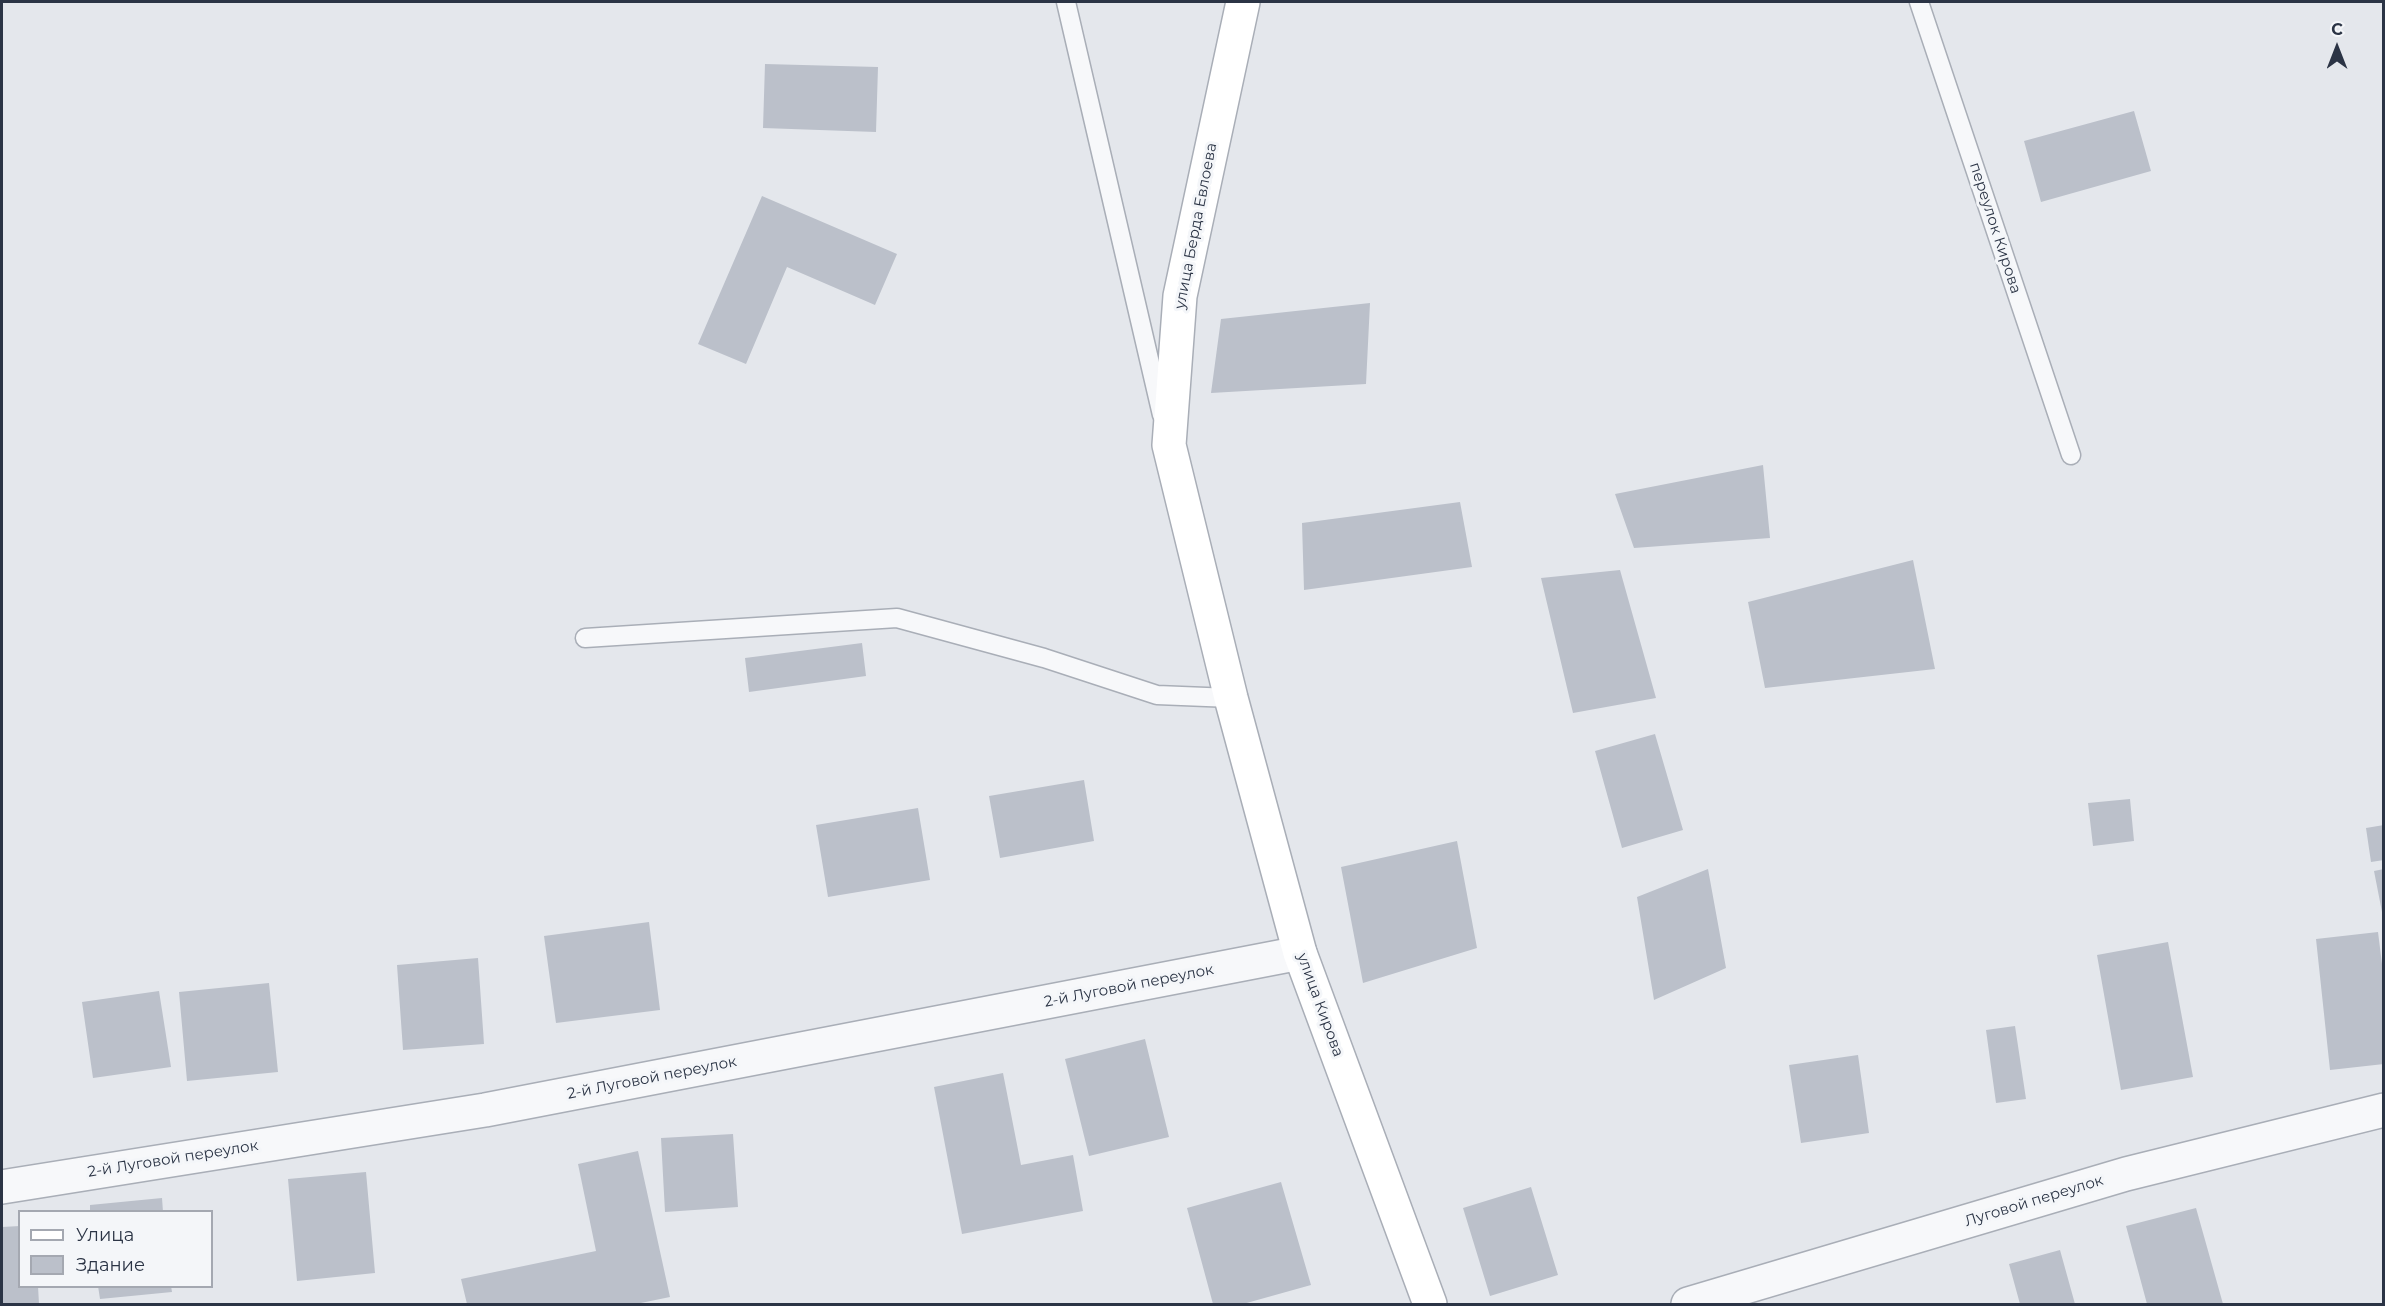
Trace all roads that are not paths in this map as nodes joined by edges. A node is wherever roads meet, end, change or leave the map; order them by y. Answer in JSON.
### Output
{"nodes":[{"id":1,"x":1066,"y":2,"type":"edge"},
{"id":2,"x":1243,"y":2,"type":"edge"},
{"id":3,"x":1919,"y":2,"type":"edge"},
{"id":4,"x":1169,"y":444,"type":"junction"},
{"id":5,"x":2071,"y":455,"type":"dead end"},
{"id":6,"x":585,"y":638,"type":"dead end"},
{"id":7,"x":1231,"y":698,"type":"junction"},
{"id":8,"x":1300,"y":953,"type":"junction"},
{"id":9,"x":2384,"y":1110,"type":"edge"},
{"id":10,"x":2,"y":1187,"type":"edge"},
{"id":11,"x":1430,"y":1305,"type":"edge"},
{"id":12,"x":1688,"y":1305,"type":"edge"}],
"edges":[{"from":1,"to":4,"type":"lane"},
{"from":2,"to":4,"type":"street","name":"улица Берда Евлоева"},
{"from":3,"to":5,"type":"lane","name":"переулок Кирова"},
{"from":4,"to":7,"type":"street","name":"улица Берда Евлоева"},
{"from":6,"to":7,"type":"lane"},
{"from":7,"to":8,"type":"street","name":"улица Кирова"},
{"from":8,"to":10,"type":"street","name":"2-й Луговой переулок"},
{"from":8,"to":11,"type":"street","name":"улица Кирова"},
{"from":9,"to":12,"type":"street","name":"Луговой переулок"}]}
